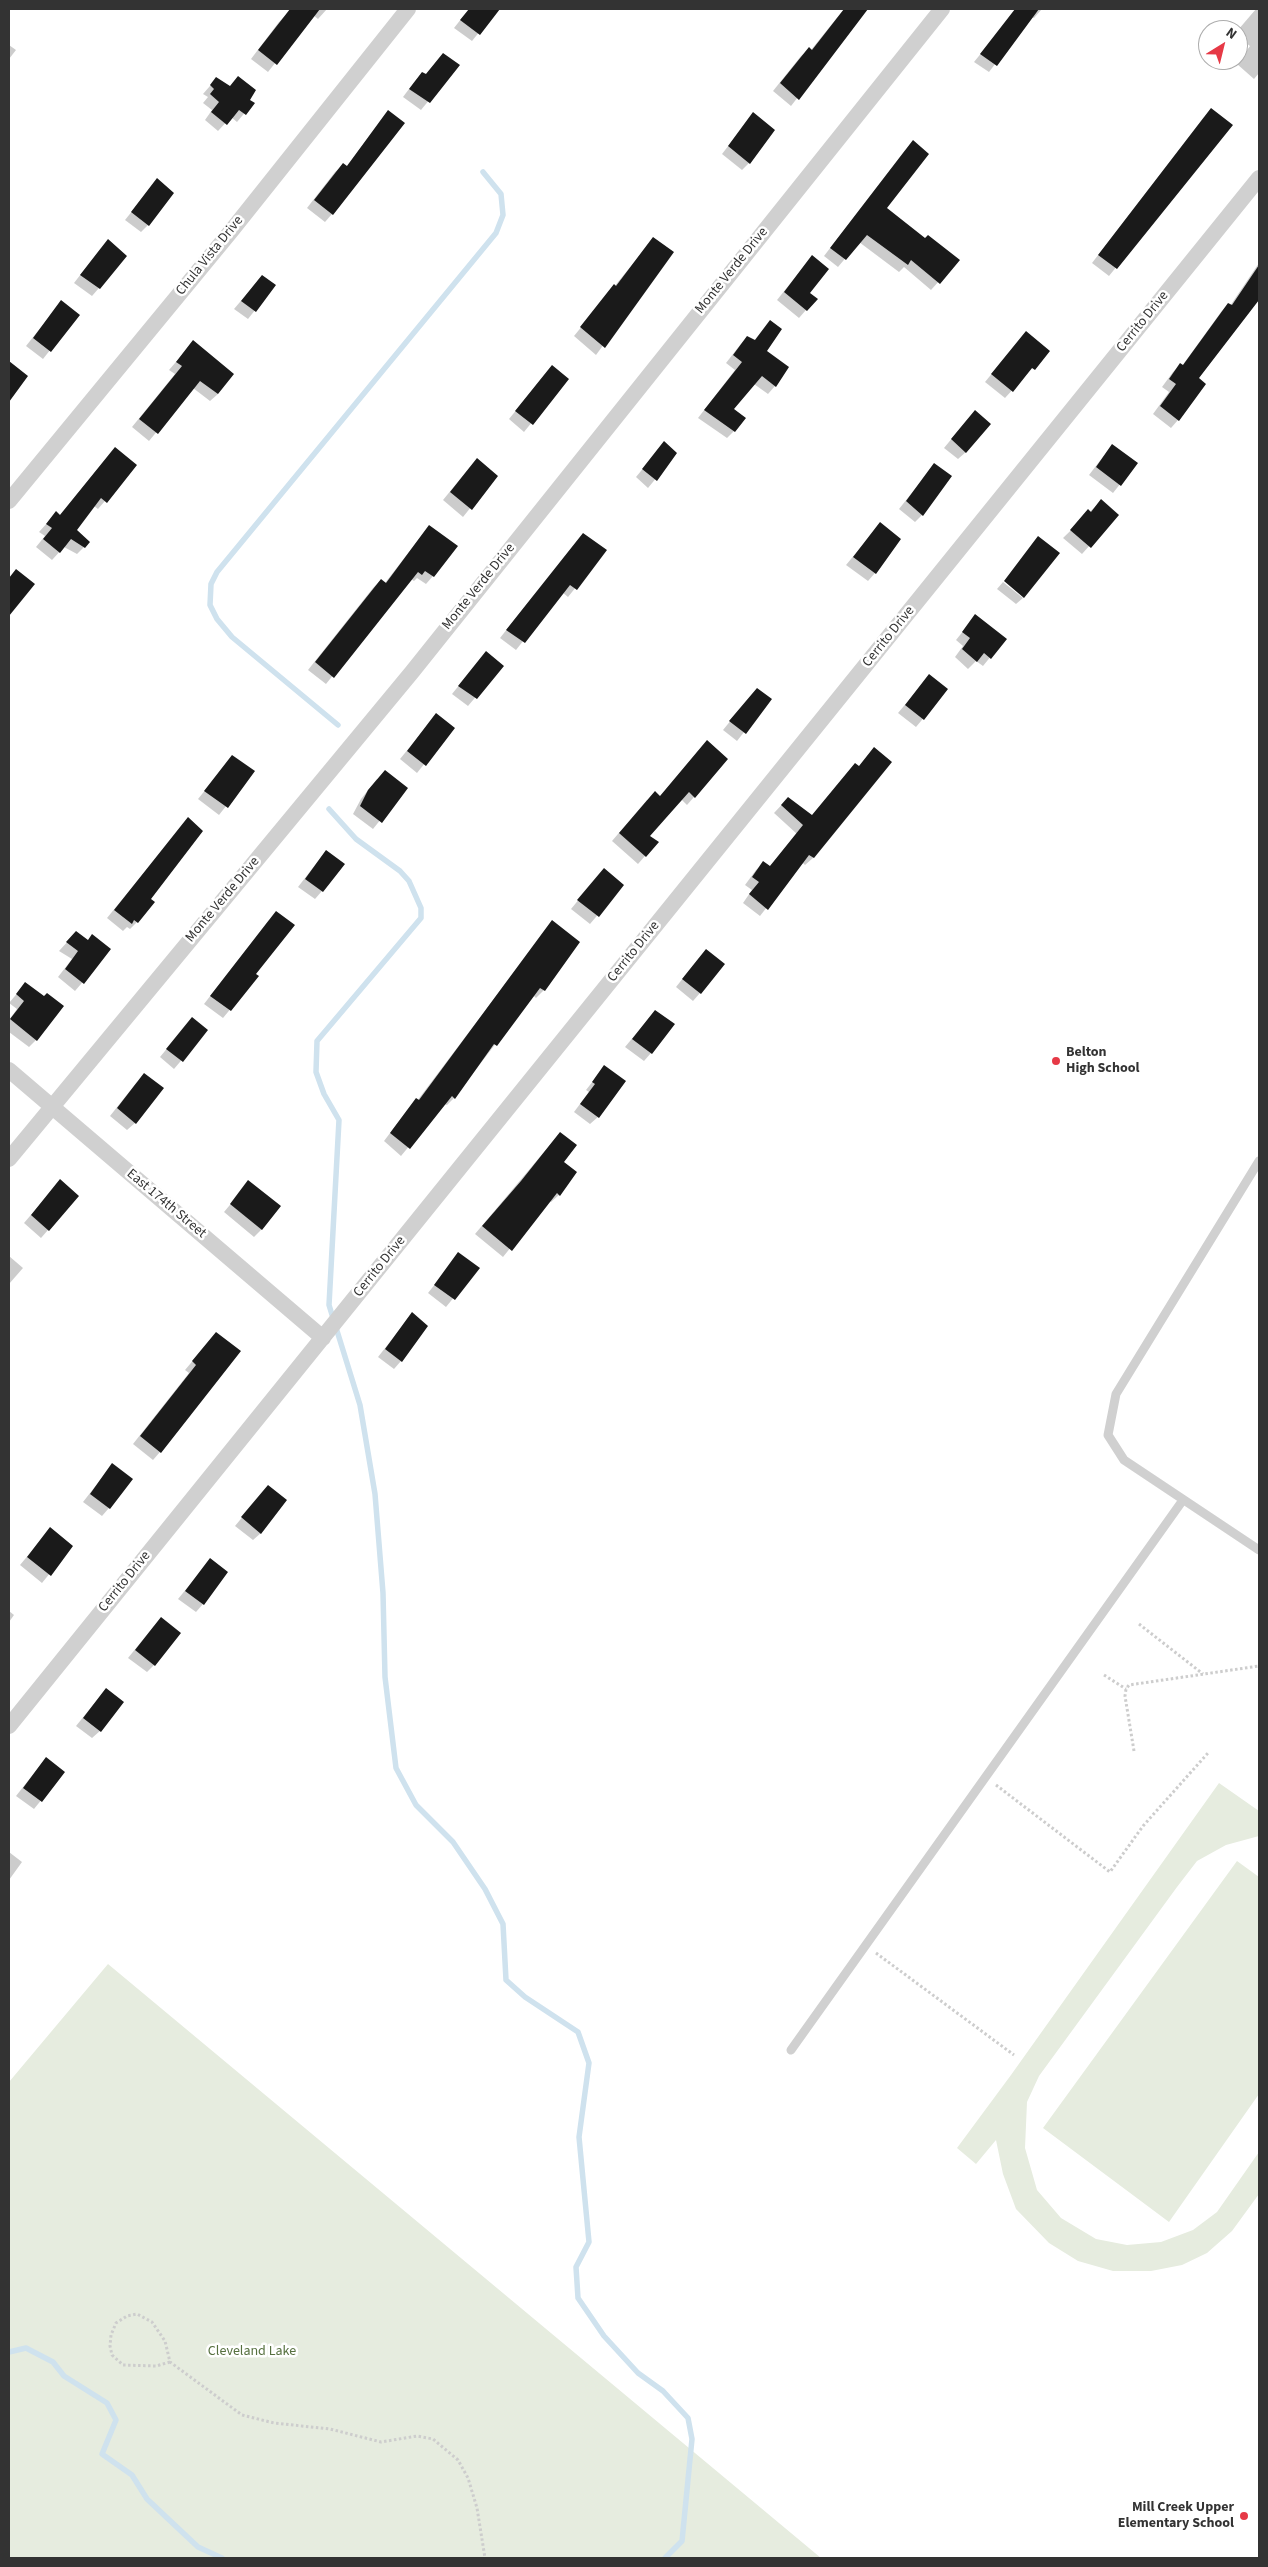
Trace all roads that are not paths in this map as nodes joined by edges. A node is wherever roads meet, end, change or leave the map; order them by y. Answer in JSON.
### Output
{"nodes":[{"id":1,"x":408,"y":9,"type":"edge"},
{"id":2,"x":942,"y":9,"type":"edge"},
{"id":3,"x":1259,"y":178,"type":"edge"},
{"id":4,"x":9,"y":501,"type":"edge"},
{"id":5,"x":9,"y":1070,"type":"edge"},
{"id":6,"x":52,"y":1107,"type":"junction"},
{"id":7,"x":9,"y":1159,"type":"edge"},
{"id":8,"x":1259,"y":1161,"type":"edge"},
{"id":9,"x":323,"y":1338,"type":"junction"},
{"id":10,"x":1183,"y":1500,"type":"junction"},
{"id":11,"x":1259,"y":1550,"type":"edge"},
{"id":12,"x":9,"y":1726,"type":"edge"},
{"id":13,"x":791,"y":2050,"type":"dead end"}],
"edges":[{"from":1,"to":4,"type":"street","name":"Chula Vista Drive"},
{"from":2,"to":6,"type":"street","name":"Monte Verde Drive"},
{"from":3,"to":9,"type":"street","name":"Cerrito Drive"},
{"from":5,"to":6,"type":"street","name":"East 174th Street"},
{"from":6,"to":7,"type":"street","name":"Monte Verde Drive"},
{"from":6,"to":9,"type":"street","name":"East 174th Street"},
{"from":8,"to":10,"type":"lane"},
{"from":9,"to":12,"type":"street","name":"Cerrito Drive"},
{"from":10,"to":11,"type":"lane"},
{"from":10,"to":13,"type":"lane"}]}
